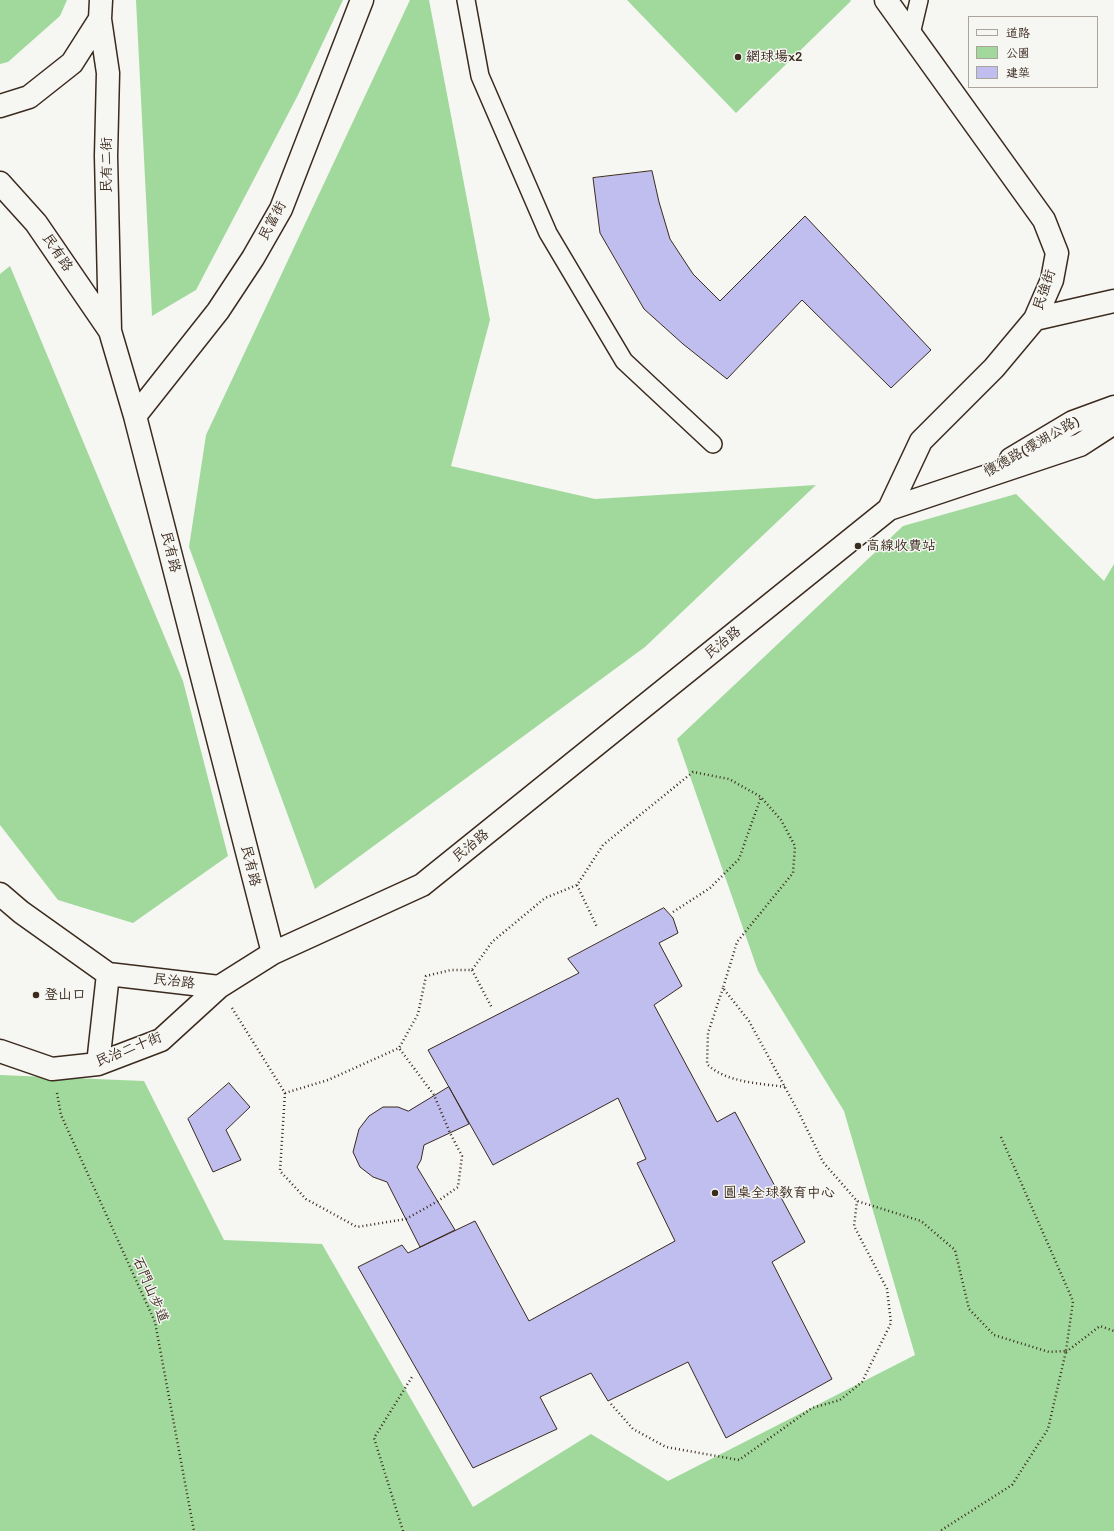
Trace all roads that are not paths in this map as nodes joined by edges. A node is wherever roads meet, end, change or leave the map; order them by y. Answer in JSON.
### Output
{"nodes":[{"id":1,"x":362,"y":0,"type":"edge"},
{"id":2,"x":466,"y":0,"type":"edge"},
{"id":3,"x":886,"y":0,"type":"edge"},
{"id":4,"x":918,"y":0,"type":"edge"},
{"id":5,"x":100,"y":10,"type":"edge"},
{"id":6,"x":911,"y":34,"type":"junction"},
{"id":7,"x":0,"y":106,"type":"edge"},
{"id":8,"x":0,"y":183,"type":"edge"},
{"id":9,"x":1114,"y":301,"type":"edge"},
{"id":10,"x":1035,"y":319,"type":"junction"},
{"id":11,"x":110,"y":331,"type":"junction"},
{"id":12,"x":1114,"y":407,"type":"edge"},
{"id":13,"x":135,"y":416,"type":"junction"},
{"id":14,"x":1114,"y":423,"type":"edge"},
{"id":15,"x":714,"y":444,"type":"dead end"},
{"id":16,"x":973,"y":481,"type":"junction"},
{"id":17,"x":888,"y":509,"type":"junction"},
{"id":18,"x":0,"y":894,"type":"edge"},
{"id":19,"x":273,"y":953,"type":"junction"},
{"id":20,"x":108,"y":974,"type":"junction"},
{"id":21,"x":219,"y":988,"type":"junction"},
{"id":22,"x":0,"y":1051,"type":"edge"},
{"id":23,"x":98,"y":1064,"type":"junction"}],
"edges":[{"from":1,"to":13,"type":"street","name":"民富街"},
{"from":2,"to":15,"type":"lane"},
{"from":3,"to":6,"type":"street","name":"民強街"},
{"from":4,"to":6,"type":"lane"},
{"from":5,"to":7,"type":"street"},
{"from":5,"to":11,"type":"street","name":"民有二街"},
{"from":6,"to":10,"type":"street","name":"民強街"},
{"from":8,"to":11,"type":"street","name":"民有路"},
{"from":9,"to":10,"type":"street"},
{"from":10,"to":17,"type":"street","name":"民強街"},
{"from":11,"to":13,"type":"street","name":"民有路"},
{"from":12,"to":16,"type":"street","name":"懷德路(環湖公路)"},
{"from":13,"to":19,"type":"street","name":"民有路"},
{"from":14,"to":16,"type":"street","name":"懷德路(環湖公路)"},
{"from":16,"to":17,"type":"street","name":"懷德路(環湖公路)"},
{"from":17,"to":19,"type":"street","name":"民治路"},
{"from":18,"to":20,"type":"street","name":"民治路"},
{"from":19,"to":21,"type":"street","name":"民治路"},
{"from":20,"to":21,"type":"street","name":"民治路"},
{"from":20,"to":23,"type":"street"},
{"from":21,"to":23,"type":"street","name":"民治二十街"},
{"from":22,"to":23,"type":"street","name":"民治二十街"}]}
